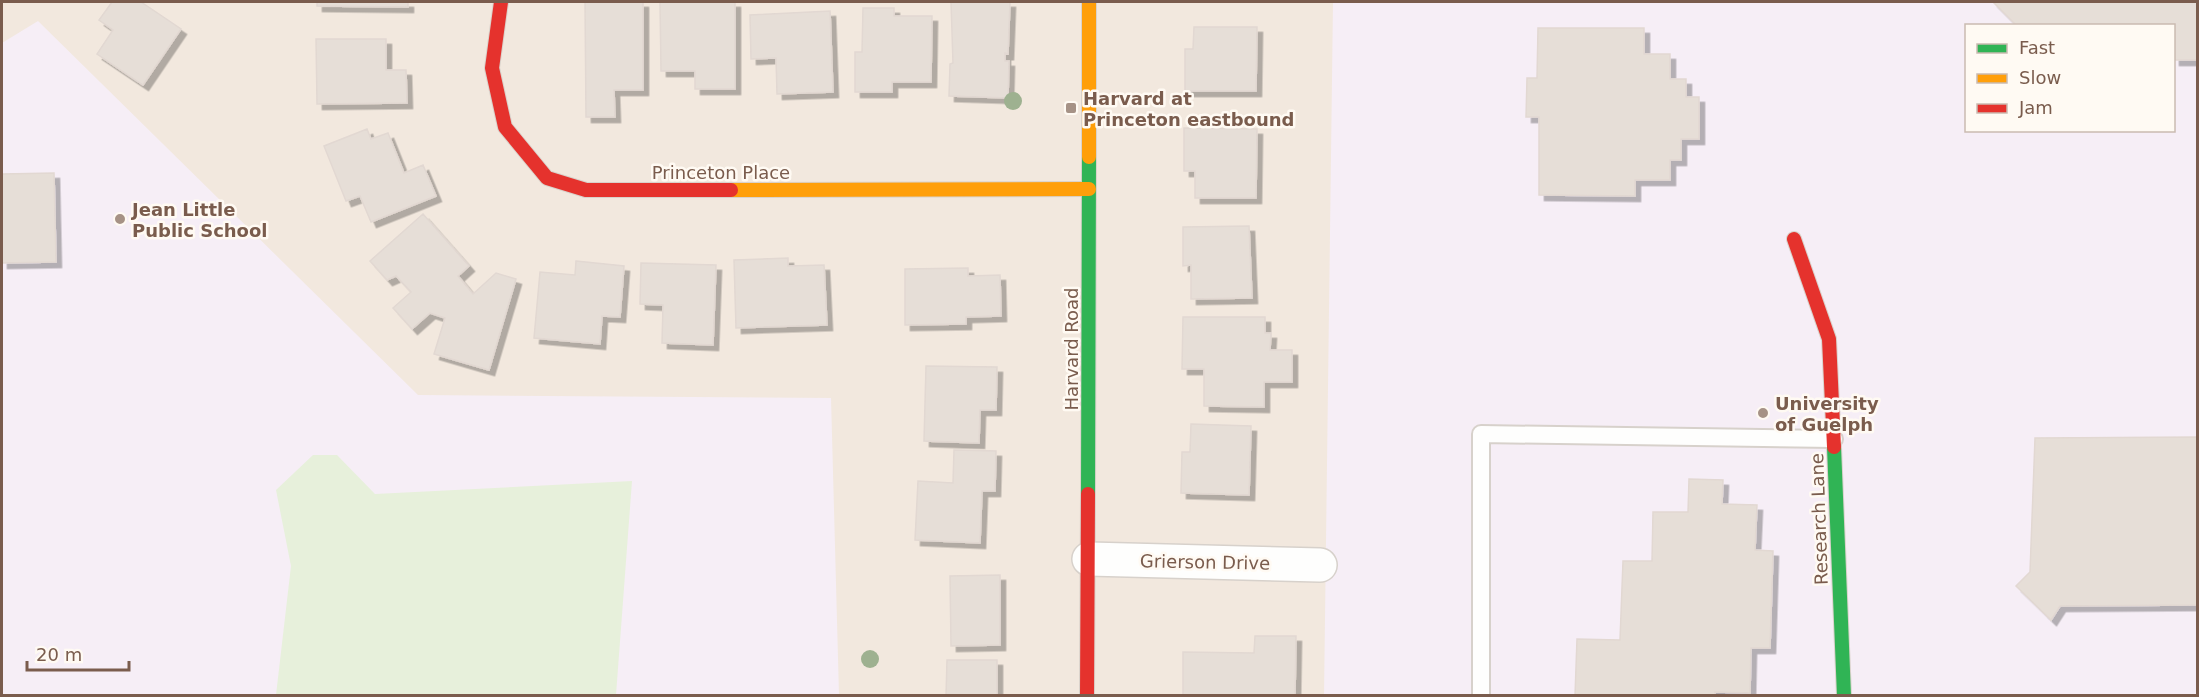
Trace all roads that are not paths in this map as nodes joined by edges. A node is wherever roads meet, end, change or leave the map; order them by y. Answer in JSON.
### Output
{"nodes":[{"id":1,"x":501,"y":2,"type":"edge"},
{"id":2,"x":1089,"y":2,"type":"edge"},
{"id":3,"x":1089,"y":189,"type":"junction"},
{"id":4,"x":1794,"y":239,"type":"dead end"},
{"id":5,"x":1834,"y":440,"type":"junction"},
{"id":6,"x":1089,"y":559,"type":"junction"},
{"id":7,"x":1320,"y":565,"type":"dead end"},
{"id":8,"x":1088,"y":696,"type":"edge"},
{"id":9,"x":1481,"y":696,"type":"edge"},
{"id":10,"x":1844,"y":696,"type":"edge"}],
"edges":[{"from":1,"to":3,"type":"street","name":"Princeton Place"},
{"from":2,"to":3,"type":"street","name":"Harvard Road"},
{"from":3,"to":6,"type":"street","name":"Harvard Road"},
{"from":4,"to":5,"type":"street","name":"Research Lane"},
{"from":5,"to":9,"type":"lane"},
{"from":5,"to":10,"type":"street","name":"Research Lane"},
{"from":6,"to":7,"type":"street","name":"Grierson Drive"},
{"from":6,"to":8,"type":"street","name":"Harvard Road"}]}
